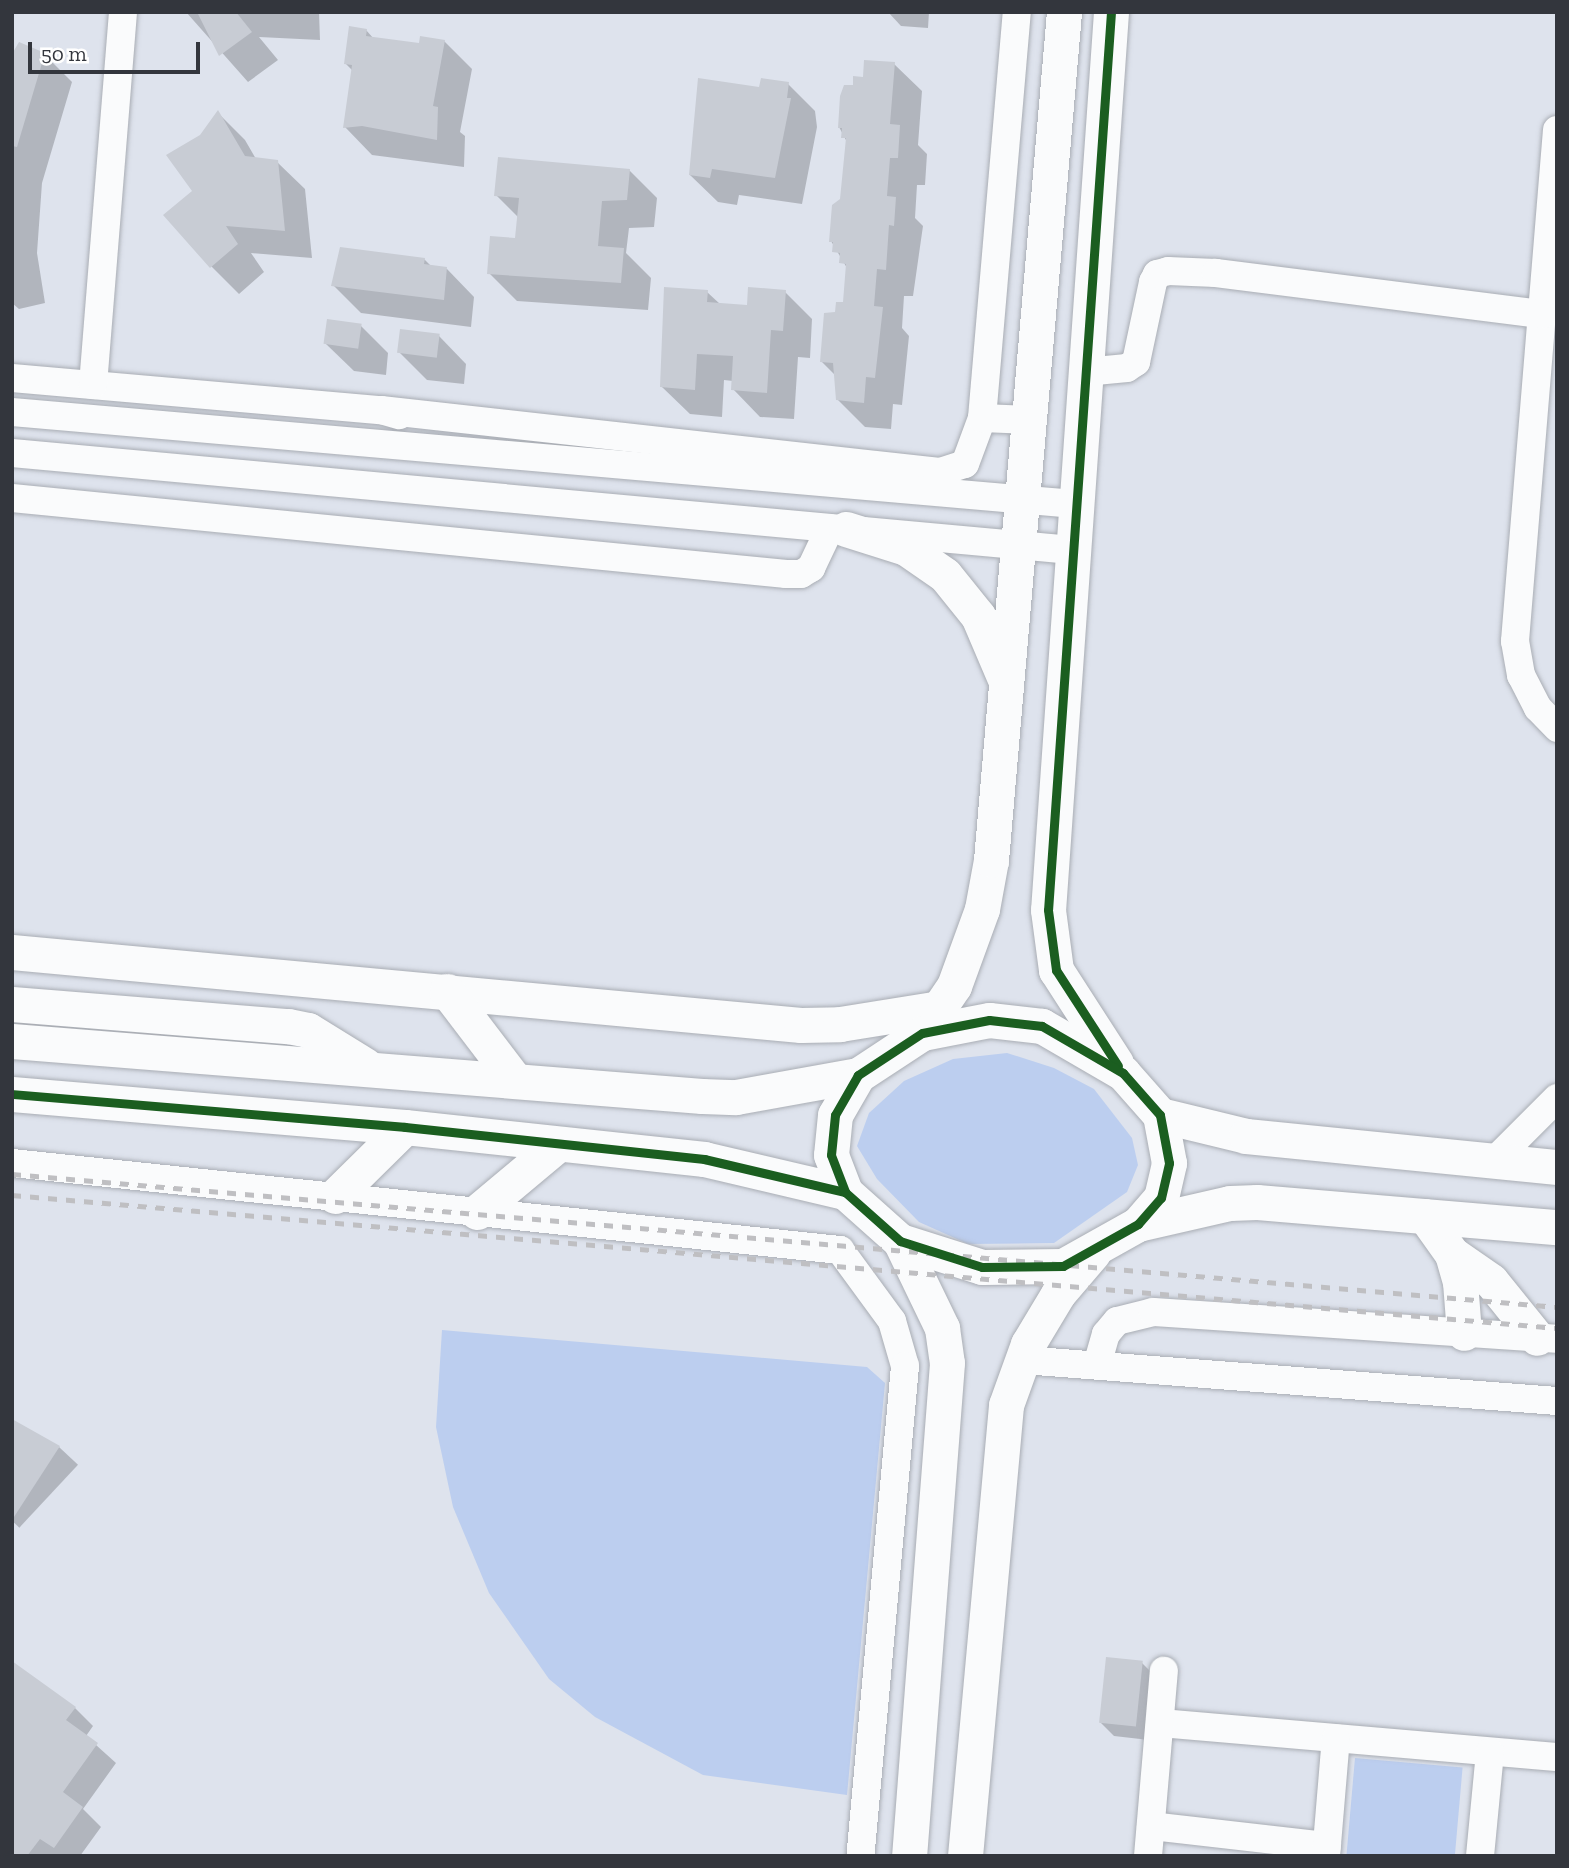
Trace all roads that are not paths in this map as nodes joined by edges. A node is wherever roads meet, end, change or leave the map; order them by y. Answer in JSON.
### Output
{"nodes":[{"id":1,"x":123,"y":12,"type":"edge"},
{"id":2,"x":1017,"y":12,"type":"edge"},
{"id":3,"x":1064,"y":12,"type":"edge"},
{"id":4,"x":1111,"y":12,"type":"edge"},
{"id":5,"x":1557,"y":130,"type":"edge"},
{"id":6,"x":1542,"y":314,"type":"junction"},
{"id":7,"x":1085,"y":372,"type":"junction"},
{"id":8,"x":12,"y":378,"type":"edge"},
{"id":9,"x":93,"y":385,"type":"junction"},
{"id":10,"x":381,"y":410,"type":"junction"},
{"id":11,"x":12,"y":412,"type":"edge"},
{"id":12,"x":982,"y":418,"type":"junction"},
{"id":13,"x":1028,"y":421,"type":"junction"},
{"id":14,"x":12,"y":453,"type":"edge"},
{"id":15,"x":535,"y":458,"type":"junction"},
{"id":16,"x":12,"y":498,"type":"edge"},
{"id":17,"x":1022,"y":500,"type":"junction"},
{"id":18,"x":1075,"y":505,"type":"junction"},
{"id":19,"x":838,"y":528,"type":"junction"},
{"id":20,"x":1018,"y":545,"type":"junction"},
{"id":21,"x":1072,"y":550,"type":"junction"},
{"id":22,"x":1006,"y":683,"type":"junction"},
{"id":23,"x":1557,"y":728,"type":"edge"},
{"id":24,"x":12,"y":952,"type":"edge"},
{"id":25,"x":447,"y":991,"type":"junction"},
{"id":26,"x":12,"y":1004,"type":"edge"},
{"id":27,"x":931,"y":1020,"type":"junction"},
{"id":28,"x":12,"y":1041,"type":"edge"},
{"id":29,"x":370,"y":1068,"type":"junction"},
{"id":30,"x":1123,"y":1073,"type":"junction"},
{"id":31,"x":858,"y":1075,"type":"junction"},
{"id":32,"x":514,"y":1079,"type":"junction"},
{"id":33,"x":12,"y":1094,"type":"edge"},
{"id":34,"x":1557,"y":1098,"type":"edge"},
{"id":35,"x":1160,"y":1115,"type":"junction"},
{"id":36,"x":405,"y":1127,"type":"junction"},
{"id":37,"x":557,"y":1145,"type":"junction"},
{"id":38,"x":1494,"y":1161,"type":"junction"},
{"id":39,"x":12,"y":1163,"type":"edge"},
{"id":40,"x":1557,"y":1167,"type":"edge"},
{"id":41,"x":845,"y":1192,"type":"junction"},
{"id":42,"x":335,"y":1196,"type":"junction"},
{"id":43,"x":477,"y":1212,"type":"junction"},
{"id":44,"x":1425,"y":1216,"type":"junction"},
{"id":45,"x":1138,"y":1224,"type":"junction"},
{"id":46,"x":1554,"y":1230,"type":"edge"},
{"id":47,"x":900,"y":1241,"type":"junction"},
{"id":48,"x":1100,"y":1245,"type":"junction"},
{"id":49,"x":1452,"y":1254,"type":"junction"},
{"id":50,"x":1464,"y":1333,"type":"junction"},
{"id":51,"x":1547,"y":1339,"type":"edge"},
{"id":52,"x":1023,"y":1360,"type":"junction"},
{"id":53,"x":1097,"y":1365,"type":"junction"},
{"id":54,"x":1557,"y":1401,"type":"edge"},
{"id":55,"x":1164,"y":1671,"type":"dead end"},
{"id":56,"x":1160,"y":1723,"type":"junction"},
{"id":57,"x":1336,"y":1738,"type":"junction"},
{"id":58,"x":1490,"y":1752,"type":"junction"},
{"id":59,"x":1557,"y":1757,"type":"edge"},
{"id":60,"x":1151,"y":1826,"type":"junction"},
{"id":61,"x":1326,"y":1851,"type":"edge"},
{"id":62,"x":860,"y":1856,"type":"edge"},
{"id":63,"x":909,"y":1856,"type":"edge"},
{"id":64,"x":965,"y":1856,"type":"edge"},
{"id":65,"x":1148,"y":1856,"type":"edge"},
{"id":66,"x":1480,"y":1856,"type":"edge"}],
"edges":[{"from":1,"to":9,"type":"street"},
{"from":2,"to":12,"type":"street"},
{"from":3,"to":13,"type":"street"},
{"from":4,"to":7,"type":"street"},
{"from":5,"to":6,"type":"street"},
{"from":6,"to":7,"type":"street"},
{"from":6,"to":23,"type":"street"},
{"from":7,"to":18,"type":"street"},
{"from":8,"to":9,"type":"street"},
{"from":9,"to":10,"type":"street"},
{"from":10,"to":12,"type":"street"},
{"from":10,"to":15,"type":"street"},
{"from":11,"to":15,"type":"street"},
{"from":12,"to":13,"type":"street"},
{"from":13,"to":17,"type":"street"},
{"from":14,"to":19,"type":"street"},
{"from":15,"to":17,"type":"street"},
{"from":16,"to":19,"type":"street"},
{"from":17,"to":18,"type":"street"},
{"from":17,"to":20,"type":"street"},
{"from":18,"to":21,"type":"street"},
{"from":19,"to":20,"type":"street"},
{"from":19,"to":22,"type":"street"},
{"from":20,"to":21,"type":"street"},
{"from":20,"to":22,"type":"street"},
{"from":21,"to":30,"type":"street"},
{"from":22,"to":27,"type":"street"},
{"from":24,"to":25,"type":"street"},
{"from":25,"to":27,"type":"street"},
{"from":25,"to":32,"type":"street"},
{"from":26,"to":29,"type":"street"},
{"from":27,"to":30,"type":"street"},
{"from":27,"to":31,"type":"street"},
{"from":28,"to":29,"type":"street"},
{"from":29,"to":32,"type":"street"},
{"from":30,"to":35,"type":"street"},
{"from":31,"to":32,"type":"street"},
{"from":31,"to":41,"type":"street"},
{"from":33,"to":36,"type":"street"},
{"from":34,"to":38,"type":"street"},
{"from":35,"to":38,"type":"street"},
{"from":35,"to":45,"type":"street"},
{"from":36,"to":37,"type":"street"},
{"from":36,"to":42,"type":"street"},
{"from":37,"to":41,"type":"street"},
{"from":37,"to":43,"type":"street"},
{"from":38,"to":40,"type":"street"},
{"from":39,"to":42,"type":"street"},
{"from":41,"to":47,"type":"street"},
{"from":42,"to":43,"type":"street"},
{"from":43,"to":62,"type":"street"},
{"from":44,"to":45,"type":"street"},
{"from":44,"to":46,"type":"street"},
{"from":44,"to":49,"type":"street"},
{"from":45,"to":48,"type":"street"},
{"from":47,"to":48,"type":"street"},
{"from":47,"to":63,"type":"street"},
{"from":48,"to":52,"type":"street"},
{"from":49,"to":50,"type":"street"},
{"from":49,"to":51,"type":"street"},
{"from":50,"to":51,"type":"street"},
{"from":50,"to":53,"type":"street"},
{"from":52,"to":53,"type":"street"},
{"from":52,"to":64,"type":"street"},
{"from":53,"to":54,"type":"street"},
{"from":55,"to":56,"type":"street"},
{"from":56,"to":57,"type":"street"},
{"from":56,"to":60,"type":"street"},
{"from":57,"to":58,"type":"street"},
{"from":57,"to":61,"type":"street"},
{"from":58,"to":59,"type":"street"},
{"from":58,"to":66,"type":"street"},
{"from":60,"to":61,"type":"street"},
{"from":60,"to":65,"type":"street"}]}
